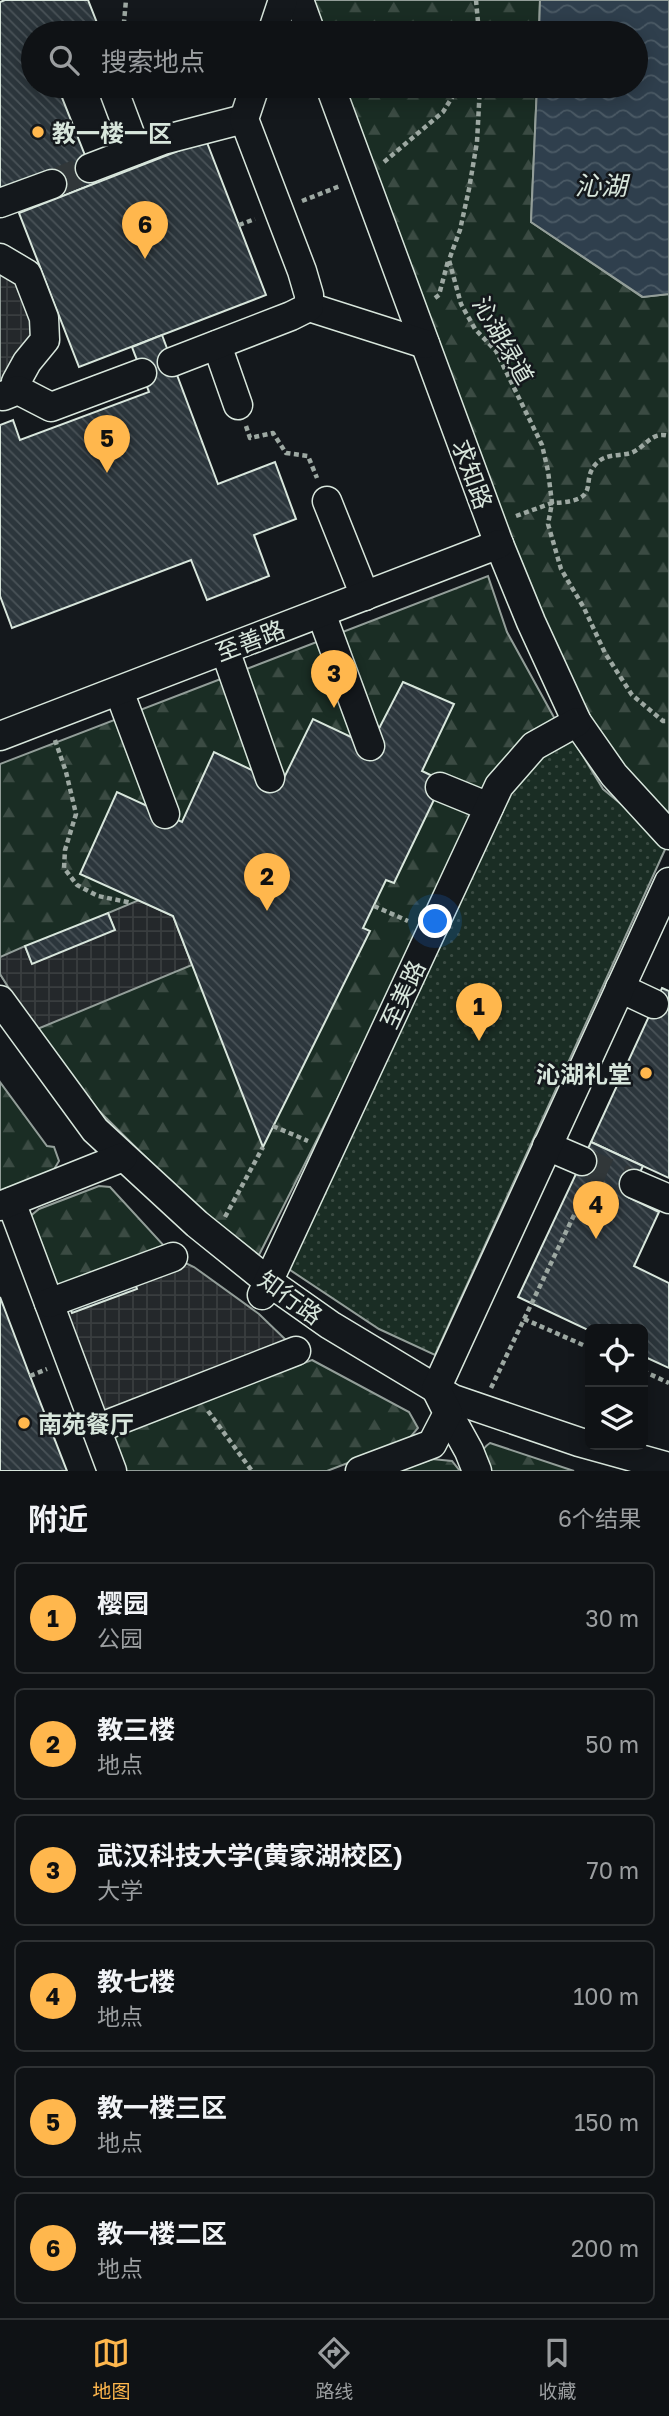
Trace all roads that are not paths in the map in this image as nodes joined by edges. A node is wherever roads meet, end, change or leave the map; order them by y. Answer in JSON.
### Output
{"nodes":[{"id":1,"x":283,"y":0,"type":"edge"},
{"id":2,"x":299,"y":0,"type":"edge"},
{"id":3,"x":276,"y":21,"type":"edge"},
{"id":4,"x":307,"y":21,"type":"edge"},
{"id":5,"x":116,"y":98,"type":"edge"},
{"id":6,"x":251,"y":98,"type":"edge"},
{"id":7,"x":334,"y":98,"type":"edge"},
{"id":8,"x":244,"y":119,"type":"junction"},
{"id":9,"x":136,"y":150,"type":"junction"},
{"id":10,"x":90,"y":168,"type":"tunnel mouth"},
{"id":11,"x":52,"y":184,"type":"tunnel mouth"},
{"id":12,"x":0,"y":203,"type":"edge"},
{"id":13,"x":0,"y":258,"type":"edge"},
{"id":14,"x":309,"y":307,"type":"junction"},
{"id":15,"x":425,"y":344,"type":"junction"},
{"id":16,"x":217,"y":345,"type":"junction"},
{"id":17,"x":172,"y":362,"type":"dead end"},
{"id":18,"x":142,"y":373,"type":"dead end"},
{"id":19,"x":9,"y":394,"type":"edge"},
{"id":20,"x":239,"y":405,"type":"road end"},
{"id":21,"x":327,"y":501,"type":"dead end"},
{"id":22,"x":496,"y":535,"type":"junction"},
{"id":23,"x":365,"y":596,"type":"junction"},
{"id":24,"x":321,"y":613,"type":"junction"},
{"id":25,"x":225,"y":650,"type":"junction"},
{"id":26,"x":119,"y":691,"type":"junction"},
{"id":27,"x":577,"y":722,"type":"junction"},
{"id":28,"x":0,"y":736,"type":"edge"},
{"id":29,"x":370,"y":746,"type":"dead end"},
{"id":30,"x":271,"y":778,"type":"dead end"},
{"id":31,"x":440,"y":787,"type":"dead end"},
{"id":32,"x":489,"y":807,"type":"junction"},
{"id":33,"x":165,"y":814,"type":"dead end"},
{"id":34,"x":669,"y":835,"type":"edge"},
{"id":35,"x":669,"y":882,"type":"edge"},
{"id":36,"x":620,"y":988,"type":"junction"},
{"id":37,"x":0,"y":1000,"type":"edge"},
{"id":38,"x":654,"y":1004,"type":"dead end"},
{"id":39,"x":0,"y":1023,"type":"edge"},
{"id":40,"x":547,"y":1146,"type":"junction"},
{"id":41,"x":118,"y":1159,"type":"junction"},
{"id":42,"x":588,"y":1167,"type":"tunnel mouth"},
{"id":43,"x":634,"y":1184,"type":"tunnel mouth"},
{"id":44,"x":669,"y":1199,"type":"edge"},
{"id":45,"x":5,"y":1204,"type":"edge"},
{"id":46,"x":173,"y":1257,"type":"dead end"},
{"id":47,"x":266,"y":1288,"type":"junction"},
{"id":48,"x":49,"y":1303,"type":"junction"},
{"id":49,"x":296,"y":1351,"type":"dead end"},
{"id":50,"x":442,"y":1401,"type":"junction"},
{"id":51,"x":96,"y":1429,"type":"junction"},
{"id":52,"x":669,"y":1467,"type":"edge"},
{"id":53,"x":112,"y":1471,"type":"edge"},
{"id":54,"x":360,"y":1471,"type":"edge"},
{"id":55,"x":477,"y":1471,"type":"edge"},
{"id":56,"x":646,"y":1471,"type":"edge"}],
"edges":[{"from":1,"to":3,"type":"lane"},
{"from":2,"to":4,"type":"lane"},
{"from":5,"to":9,"type":"lane"},
{"from":6,"to":8,"type":"lane"},
{"from":7,"to":15,"type":"lane","name":"求知路"},
{"from":8,"to":9,"type":"lane"},
{"from":8,"to":14,"type":"lane"},
{"from":9,"to":10,"type":"lane"},
{"from":11,"to":12,"type":"lane"},
{"from":13,"to":19,"type":"lane"},
{"from":14,"to":15,"type":"lane"},
{"from":14,"to":16,"type":"lane"},
{"from":15,"to":22,"type":"lane","name":"求知路"},
{"from":16,"to":17,"type":"lane"},
{"from":16,"to":20,"type":"lane"},
{"from":18,"to":19,"type":"lane"},
{"from":21,"to":23,"type":"lane"},
{"from":22,"to":23,"type":"lane","name":"至善路"},
{"from":22,"to":27,"type":"lane","name":"求知路"},
{"from":23,"to":24,"type":"lane","name":"至善路"},
{"from":24,"to":25,"type":"lane","name":"至善路"},
{"from":24,"to":29,"type":"lane"},
{"from":25,"to":26,"type":"lane","name":"至善路"},
{"from":25,"to":30,"type":"lane"},
{"from":26,"to":28,"type":"lane","name":"至善路"},
{"from":26,"to":33,"type":"lane"},
{"from":27,"to":32,"type":"lane","name":"至美路"},
{"from":27,"to":34,"type":"lane","name":"求知路"},
{"from":31,"to":32,"type":"lane"},
{"from":32,"to":47,"type":"lane","name":"至美路"},
{"from":35,"to":36,"type":"lane"},
{"from":36,"to":38,"type":"lane"},
{"from":36,"to":40,"type":"lane"},
{"from":37,"to":41,"type":"lane","name":"知行路"},
{"from":39,"to":41,"type":"lane","name":"知行路"},
{"from":40,"to":42,"type":"lane"},
{"from":40,"to":50,"type":"lane"},
{"from":41,"to":45,"type":"lane"},
{"from":41,"to":47,"type":"lane","name":"知行路"},
{"from":41,"to":47,"type":"lane","name":"知行路"},
{"from":43,"to":44,"type":"lane"},
{"from":45,"to":48,"type":"lane"},
{"from":46,"to":48,"type":"lane"},
{"from":47,"to":50,"type":"lane","name":"知行路"},
{"from":48,"to":51,"type":"lane"},
{"from":49,"to":51,"type":"lane"},
{"from":50,"to":52,"type":"lane","name":"知行路"},
{"from":50,"to":54,"type":"lane"},
{"from":50,"to":55,"type":"lane"},
{"from":50,"to":56,"type":"lane","name":"知行路"},
{"from":51,"to":53,"type":"lane"}]}
